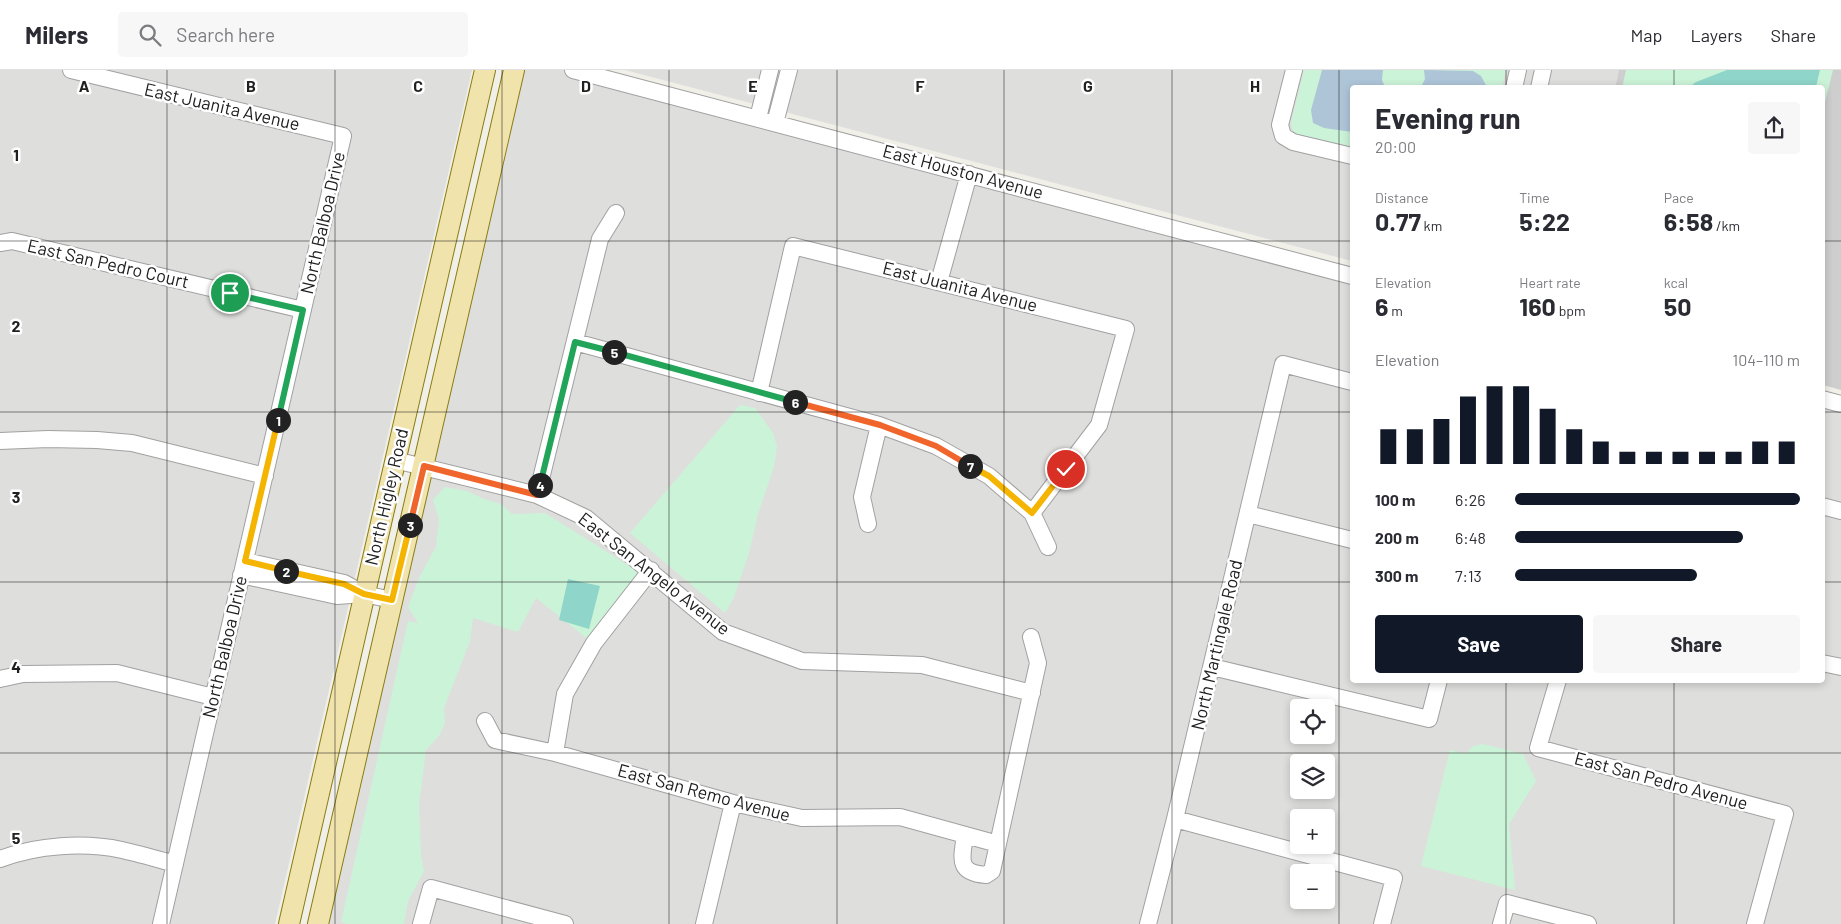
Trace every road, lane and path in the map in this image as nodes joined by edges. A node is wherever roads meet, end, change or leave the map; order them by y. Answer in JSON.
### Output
{"nodes":[{"id":1,"x":71,"y":70,"type":"edge"},
{"id":2,"x":485,"y":70,"type":"edge"},
{"id":3,"x":514,"y":70,"type":"edge"},
{"id":4,"x":573,"y":70,"type":"edge"},
{"id":5,"x":770,"y":70,"type":"edge"},
{"id":6,"x":789,"y":70,"type":"edge"},
{"id":7,"x":1294,"y":70,"type":"edge"},
{"id":8,"x":1518,"y":70,"type":"edge"},
{"id":9,"x":1543,"y":70,"type":"edge"},
{"id":10,"x":106,"y":75,"type":"edge"},
{"id":11,"x":1515,"y":85,"type":"edge"},
{"id":12,"x":1540,"y":85,"type":"edge"},
{"id":13,"x":758,"y":118,"type":"junction"},
{"id":14,"x":775,"y":123,"type":"junction"},
{"id":15,"x":343,"y":136,"type":"joint"},
{"id":16,"x":1350,"y":156,"type":"edge"},
{"id":17,"x":969,"y":174,"type":"junction"},
{"id":18,"x":616,"y":212,"type":"dead end"},
{"id":19,"x":0,"y":243,"type":"edge"},
{"id":20,"x":1350,"y":275,"type":"edge"},
{"id":21,"x":939,"y":282,"type":"junction"},
{"id":22,"x":303,"y":310,"type":"junction"},
{"id":23,"x":575,"y":342,"type":"junction"},
{"id":24,"x":1350,"y":381,"type":"edge"},
{"id":25,"x":758,"y":393,"type":"junction"},
{"id":26,"x":1825,"y":400,"type":"edge"},
{"id":27,"x":1841,"y":404,"type":"edge"},
{"id":28,"x":880,"y":425,"type":"junction"},
{"id":29,"x":0,"y":441,"type":"edge"},
{"id":30,"x":395,"y":460,"type":"junction"},
{"id":31,"x":424,"y":466,"type":"junction"},
{"id":32,"x":265,"y":476,"type":"junction"},
{"id":33,"x":537,"y":495,"type":"junction"},
{"id":34,"x":1825,"y":507,"type":"edge"},
{"id":35,"x":1841,"y":511,"type":"edge"},
{"id":36,"x":1032,"y":513,"type":"junction"},
{"id":37,"x":1248,"y":514,"type":"junction"},
{"id":38,"x":868,"y":524,"type":"dead end"},
{"id":39,"x":1350,"y":540,"type":"edge"},
{"id":40,"x":1048,"y":547,"type":"dead end"},
{"id":41,"x":243,"y":568,"type":"junction"},
{"id":42,"x":651,"y":570,"type":"junction"},
{"id":43,"x":364,"y":594,"type":"junction"},
{"id":44,"x":392,"y":600,"type":"junction"},
{"id":45,"x":1031,"y":637,"type":"dead end"},
{"id":46,"x":1825,"y":663,"type":"edge"},
{"id":47,"x":1212,"y":667,"type":"junction"},
{"id":48,"x":1841,"y":667,"type":"edge"},
{"id":49,"x":0,"y":679,"type":"edge"},
{"id":50,"x":1438,"y":683,"type":"edge"},
{"id":51,"x":1557,"y":683,"type":"edge"},
{"id":52,"x":1032,"y":693,"type":"junction"},
{"id":53,"x":214,"y":697,"type":"junction"},
{"id":54,"x":485,"y":721,"type":"dead end"},
{"id":55,"x":556,"y":753,"type":"junction"},
{"id":56,"x":733,"y":803,"type":"junction"},
{"id":57,"x":1175,"y":819,"type":"junction"},
{"id":58,"x":965,"y":835,"type":"junction"},
{"id":59,"x":998,"y":844,"type":"junction"},
{"id":60,"x":0,"y":859,"type":"edge"},
{"id":61,"x":175,"y":864,"type":"junction"},
{"id":62,"x":161,"y":924,"type":"edge"},
{"id":63,"x":288,"y":924,"type":"edge"},
{"id":64,"x":318,"y":924,"type":"edge"},
{"id":65,"x":421,"y":924,"type":"edge"},
{"id":66,"x":565,"y":924,"type":"edge"},
{"id":67,"x":704,"y":924,"type":"edge"},
{"id":68,"x":1148,"y":924,"type":"edge"},
{"id":69,"x":1382,"y":924,"type":"edge"},
{"id":70,"x":1501,"y":924,"type":"edge"},
{"id":71,"x":1588,"y":924,"type":"edge"},
{"id":72,"x":1755,"y":924,"type":"edge"}],
"edges":[{"from":1,"to":10,"type":"street","name":"East Juanita Avenue"},
{"from":2,"to":30,"type":"main road","name":"North Higley Road"},
{"from":3,"to":31,"type":"main road","name":"North Higley Road"},
{"from":4,"to":13,"type":"street","name":"East Houston Avenue"},
{"from":5,"to":13,"type":"street"},
{"from":6,"to":14,"type":"street"},
{"from":7,"to":16,"type":"street"},
{"from":8,"to":11,"type":"street"},
{"from":9,"to":12,"type":"street"},
{"from":10,"to":15,"type":"street","name":"East Juanita Avenue"},
{"from":13,"to":14,"type":"street","name":"East Houston Avenue"},
{"from":14,"to":17,"type":"street","name":"East Houston Avenue"},
{"from":15,"to":22,"type":"street","name":"North Balboa Drive"},
{"from":17,"to":20,"type":"street","name":"East Houston Avenue"},
{"from":17,"to":21,"type":"street"},
{"from":18,"to":23,"type":"street"},
{"from":19,"to":22,"type":"street","name":"East San Pedro Court"},
{"from":21,"to":25,"type":"street","name":"East Juanita Avenue"},
{"from":21,"to":36,"type":"street","name":"East Juanita Avenue"},
{"from":22,"to":32,"type":"street","name":"North Balboa Drive"},
{"from":23,"to":25,"type":"street"},
{"from":23,"to":33,"type":"street"},
{"from":24,"to":37,"type":"street","name":"North Martingale Road"},
{"from":25,"to":28,"type":"street"},
{"from":26,"to":27,"type":"street"},
{"from":28,"to":36,"type":"street"},
{"from":28,"to":38,"type":"street"},
{"from":29,"to":32,"type":"street"},
{"from":30,"to":31,"type":"street","name":"East San Angelo Avenue"},
{"from":30,"to":43,"type":"main road","name":"North Higley Road"},
{"from":31,"to":33,"type":"street","name":"East San Angelo Avenue"},
{"from":31,"to":44,"type":"main road","name":"North Higley Road"},
{"from":32,"to":41,"type":"street","name":"North Balboa Drive"},
{"from":33,"to":42,"type":"street","name":"East San Angelo Avenue"},
{"from":34,"to":35,"type":"street"},
{"from":36,"to":40,"type":"street"},
{"from":37,"to":39,"type":"street"},
{"from":37,"to":47,"type":"street","name":"North Martingale Road"},
{"from":41,"to":43,"type":"street"},
{"from":41,"to":53,"type":"street","name":"North Balboa Drive"},
{"from":42,"to":52,"type":"street","name":"East San Angelo Avenue"},
{"from":42,"to":55,"type":"street"},
{"from":43,"to":44,"type":"street"},
{"from":43,"to":63,"type":"main road","name":"North Higley Road"},
{"from":44,"to":64,"type":"main road","name":"North Higley Road"},
{"from":45,"to":52,"type":"street"},
{"from":46,"to":48,"type":"street"},
{"from":47,"to":50,"type":"street"},
{"from":47,"to":57,"type":"street","name":"North Martingale Road"},
{"from":49,"to":53,"type":"street"},
{"from":51,"to":72,"type":"street","name":"East San Pedro Avenue"},
{"from":52,"to":59,"type":"street"},
{"from":53,"to":61,"type":"street","name":"North Balboa Drive"},
{"from":54,"to":55,"type":"street","name":"East San Remo Avenue"},
{"from":55,"to":56,"type":"street","name":"East San Remo Avenue"},
{"from":56,"to":58,"type":"street","name":"East San Remo Avenue"},
{"from":56,"to":67,"type":"street"},
{"from":57,"to":68,"type":"street","name":"North Martingale Road"},
{"from":57,"to":69,"type":"street"},
{"from":58,"to":59,"type":"street","name":"East San Remo Avenue"},
{"from":58,"to":59,"type":"street"},
{"from":60,"to":61,"type":"street"},
{"from":61,"to":62,"type":"street","name":"North Balboa Drive"},
{"from":65,"to":66,"type":"street"},
{"from":70,"to":71,"type":"street"}]}
